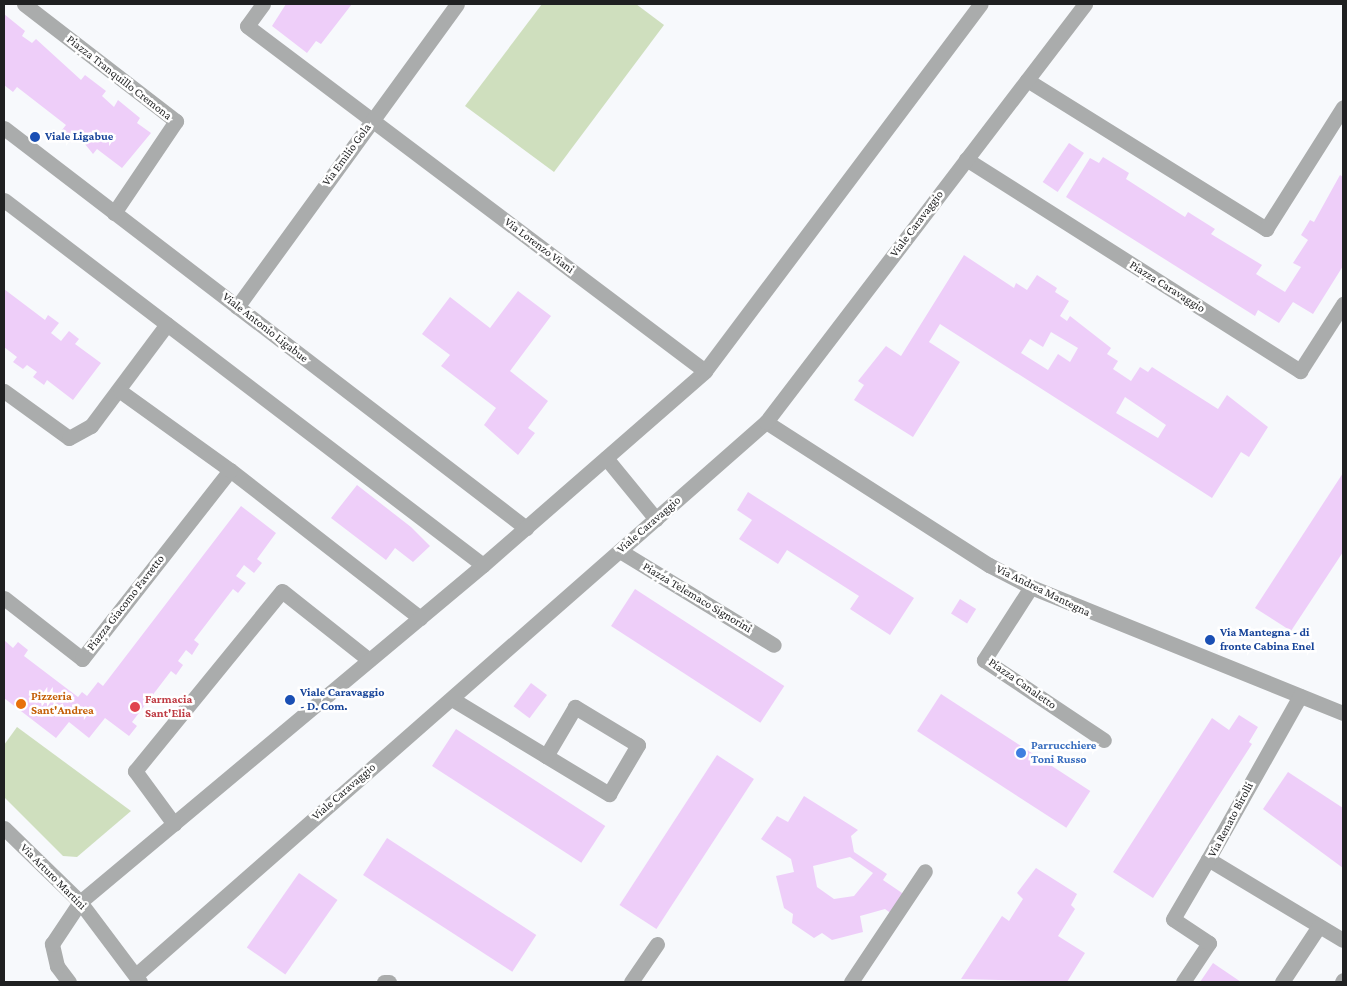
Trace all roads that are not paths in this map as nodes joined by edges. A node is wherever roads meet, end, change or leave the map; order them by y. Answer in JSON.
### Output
{"nodes":[{"id":1,"x":24,"y":4,"type":"edge"},
{"id":2,"x":263,"y":4,"type":"edge"},
{"id":3,"x":457,"y":4,"type":"edge"},
{"id":4,"x":980,"y":4,"type":"edge"},
{"id":5,"x":1085,"y":4,"type":"edge"},
{"id":6,"x":1027,"y":80,"type":"junction"},
{"id":7,"x":1342,"y":112,"type":"edge"},
{"id":8,"x":372,"y":121,"type":"junction"},
{"id":9,"x":4,"y":128,"type":"edge"},
{"id":10,"x":966,"y":159,"type":"junction"},
{"id":11,"x":4,"y":200,"type":"edge"},
{"id":12,"x":114,"y":213,"type":"junction"},
{"id":13,"x":1343,"y":304,"type":"edge"},
{"id":14,"x":238,"y":307,"type":"junction"},
{"id":15,"x":167,"y":324,"type":"junction"},
{"id":16,"x":706,"y":371,"type":"junction"},
{"id":17,"x":4,"y":391,"type":"edge"},
{"id":18,"x":120,"y":391,"type":"junction"},
{"id":19,"x":766,"y":422,"type":"junction"},
{"id":20,"x":606,"y":458,"type":"junction"},
{"id":21,"x":230,"y":470,"type":"junction"},
{"id":22,"x":656,"y":519,"type":"junction"},
{"id":23,"x":526,"y":528,"type":"junction"},
{"id":24,"x":620,"y":551,"type":"junction"},
{"id":25,"x":483,"y":565,"type":"junction"},
{"id":26,"x":1031,"y":587,"type":"junction"},
{"id":27,"x":4,"y":598,"type":"edge"},
{"id":28,"x":420,"y":618,"type":"junction"},
{"id":29,"x":774,"y":644,"type":"dead end"},
{"id":30,"x":369,"y":660,"type":"junction"},
{"id":31,"x":1300,"y":696,"type":"junction"},
{"id":32,"x":452,"y":698,"type":"junction"},
{"id":33,"x":1343,"y":713,"type":"edge"},
{"id":34,"x":1104,"y":740,"type":"dead end"},
{"id":35,"x":546,"y":756,"type":"junction"},
{"id":36,"x":174,"y":824,"type":"junction"},
{"id":37,"x":4,"y":828,"type":"edge"},
{"id":38,"x":1208,"y":859,"type":"junction"},
{"id":39,"x":925,"y":871,"type":"dead end"},
{"id":40,"x":80,"y":902,"type":"junction"},
{"id":41,"x":1319,"y":926,"type":"junction"},
{"id":42,"x":1343,"y":940,"type":"edge"},
{"id":43,"x":657,"y":944,"type":"dead end"},
{"id":44,"x":138,"y":978,"type":"edge"},
{"id":45,"x":69,"y":982,"type":"edge"},
{"id":46,"x":384,"y":982,"type":"edge"},
{"id":47,"x":389,"y":982,"type":"edge"},
{"id":48,"x":631,"y":982,"type":"edge"},
{"id":49,"x":851,"y":982,"type":"edge"},
{"id":50,"x":1183,"y":982,"type":"edge"},
{"id":51,"x":1282,"y":982,"type":"edge"}],
"edges":[{"from":1,"to":12,"type":"street","name":"Piazza Tranquillo Cremona"},
{"from":2,"to":8,"type":"street"},
{"from":3,"to":8,"type":"street","name":"Via Emilio Gola"},
{"from":4,"to":16,"type":"street"},
{"from":5,"to":6,"type":"street","name":"Viale Caravaggio"},
{"from":6,"to":7,"type":"street"},
{"from":6,"to":10,"type":"street","name":"Viale Caravaggio"},
{"from":8,"to":14,"type":"street","name":"Via Emilio Gola"},
{"from":8,"to":16,"type":"street","name":"Via Lorenzo Viani"},
{"from":9,"to":12,"type":"street","name":"Viale Antonio Ligabue"},
{"from":10,"to":13,"type":"street","name":"Piazza Caravaggio"},
{"from":10,"to":19,"type":"street","name":"Viale Caravaggio"},
{"from":11,"to":15,"type":"street"},
{"from":12,"to":14,"type":"street","name":"Viale Antonio Ligabue"},
{"from":14,"to":23,"type":"street","name":"Viale Antonio Ligabue"},
{"from":15,"to":18,"type":"street"},
{"from":15,"to":25,"type":"street"},
{"from":16,"to":20,"type":"street"},
{"from":17,"to":18,"type":"street"},
{"from":18,"to":21,"type":"street"},
{"from":19,"to":22,"type":"street","name":"Viale Caravaggio"},
{"from":19,"to":26,"type":"street","name":"Via Andrea Mantegna"},
{"from":20,"to":22,"type":"street"},
{"from":20,"to":23,"type":"street"},
{"from":21,"to":27,"type":"street","name":"Piazza Giacomo Favretto"},
{"from":21,"to":28,"type":"street"},
{"from":22,"to":24,"type":"street","name":"Viale Caravaggio"},
{"from":23,"to":25,"type":"street"},
{"from":24,"to":29,"type":"street","name":"Piazza Telemaco Signorini"},
{"from":24,"to":32,"type":"street","name":"Viale Caravaggio"},
{"from":25,"to":28,"type":"street"},
{"from":26,"to":31,"type":"street","name":"Via Andrea Mantegna"},
{"from":26,"to":34,"type":"street","name":"Piazza Canaletto"},
{"from":28,"to":30,"type":"street"},
{"from":30,"to":36,"type":"street"},
{"from":30,"to":36,"type":"street"},
{"from":31,"to":33,"type":"street","name":"Via Andrea Mantegna"},
{"from":31,"to":38,"type":"street","name":"Via Renato Birolli"},
{"from":32,"to":35,"type":"street"},
{"from":32,"to":44,"type":"street","name":"Viale Caravaggio"},
{"from":35,"to":35,"type":"street"},
{"from":36,"to":40,"type":"street"},
{"from":37,"to":40,"type":"street","name":"Via Arturo Martini"},
{"from":38,"to":41,"type":"street","name":"Via Renato Birolli"},
{"from":38,"to":50,"type":"street"},
{"from":39,"to":49,"type":"street"},
{"from":40,"to":44,"type":"street","name":"Via Arturo Martini"},
{"from":40,"to":45,"type":"street"},
{"from":41,"to":42,"type":"street","name":"Via Renato Birolli"},
{"from":41,"to":51,"type":"street"},
{"from":43,"to":48,"type":"street"},
{"from":46,"to":47,"type":"street"}]}
